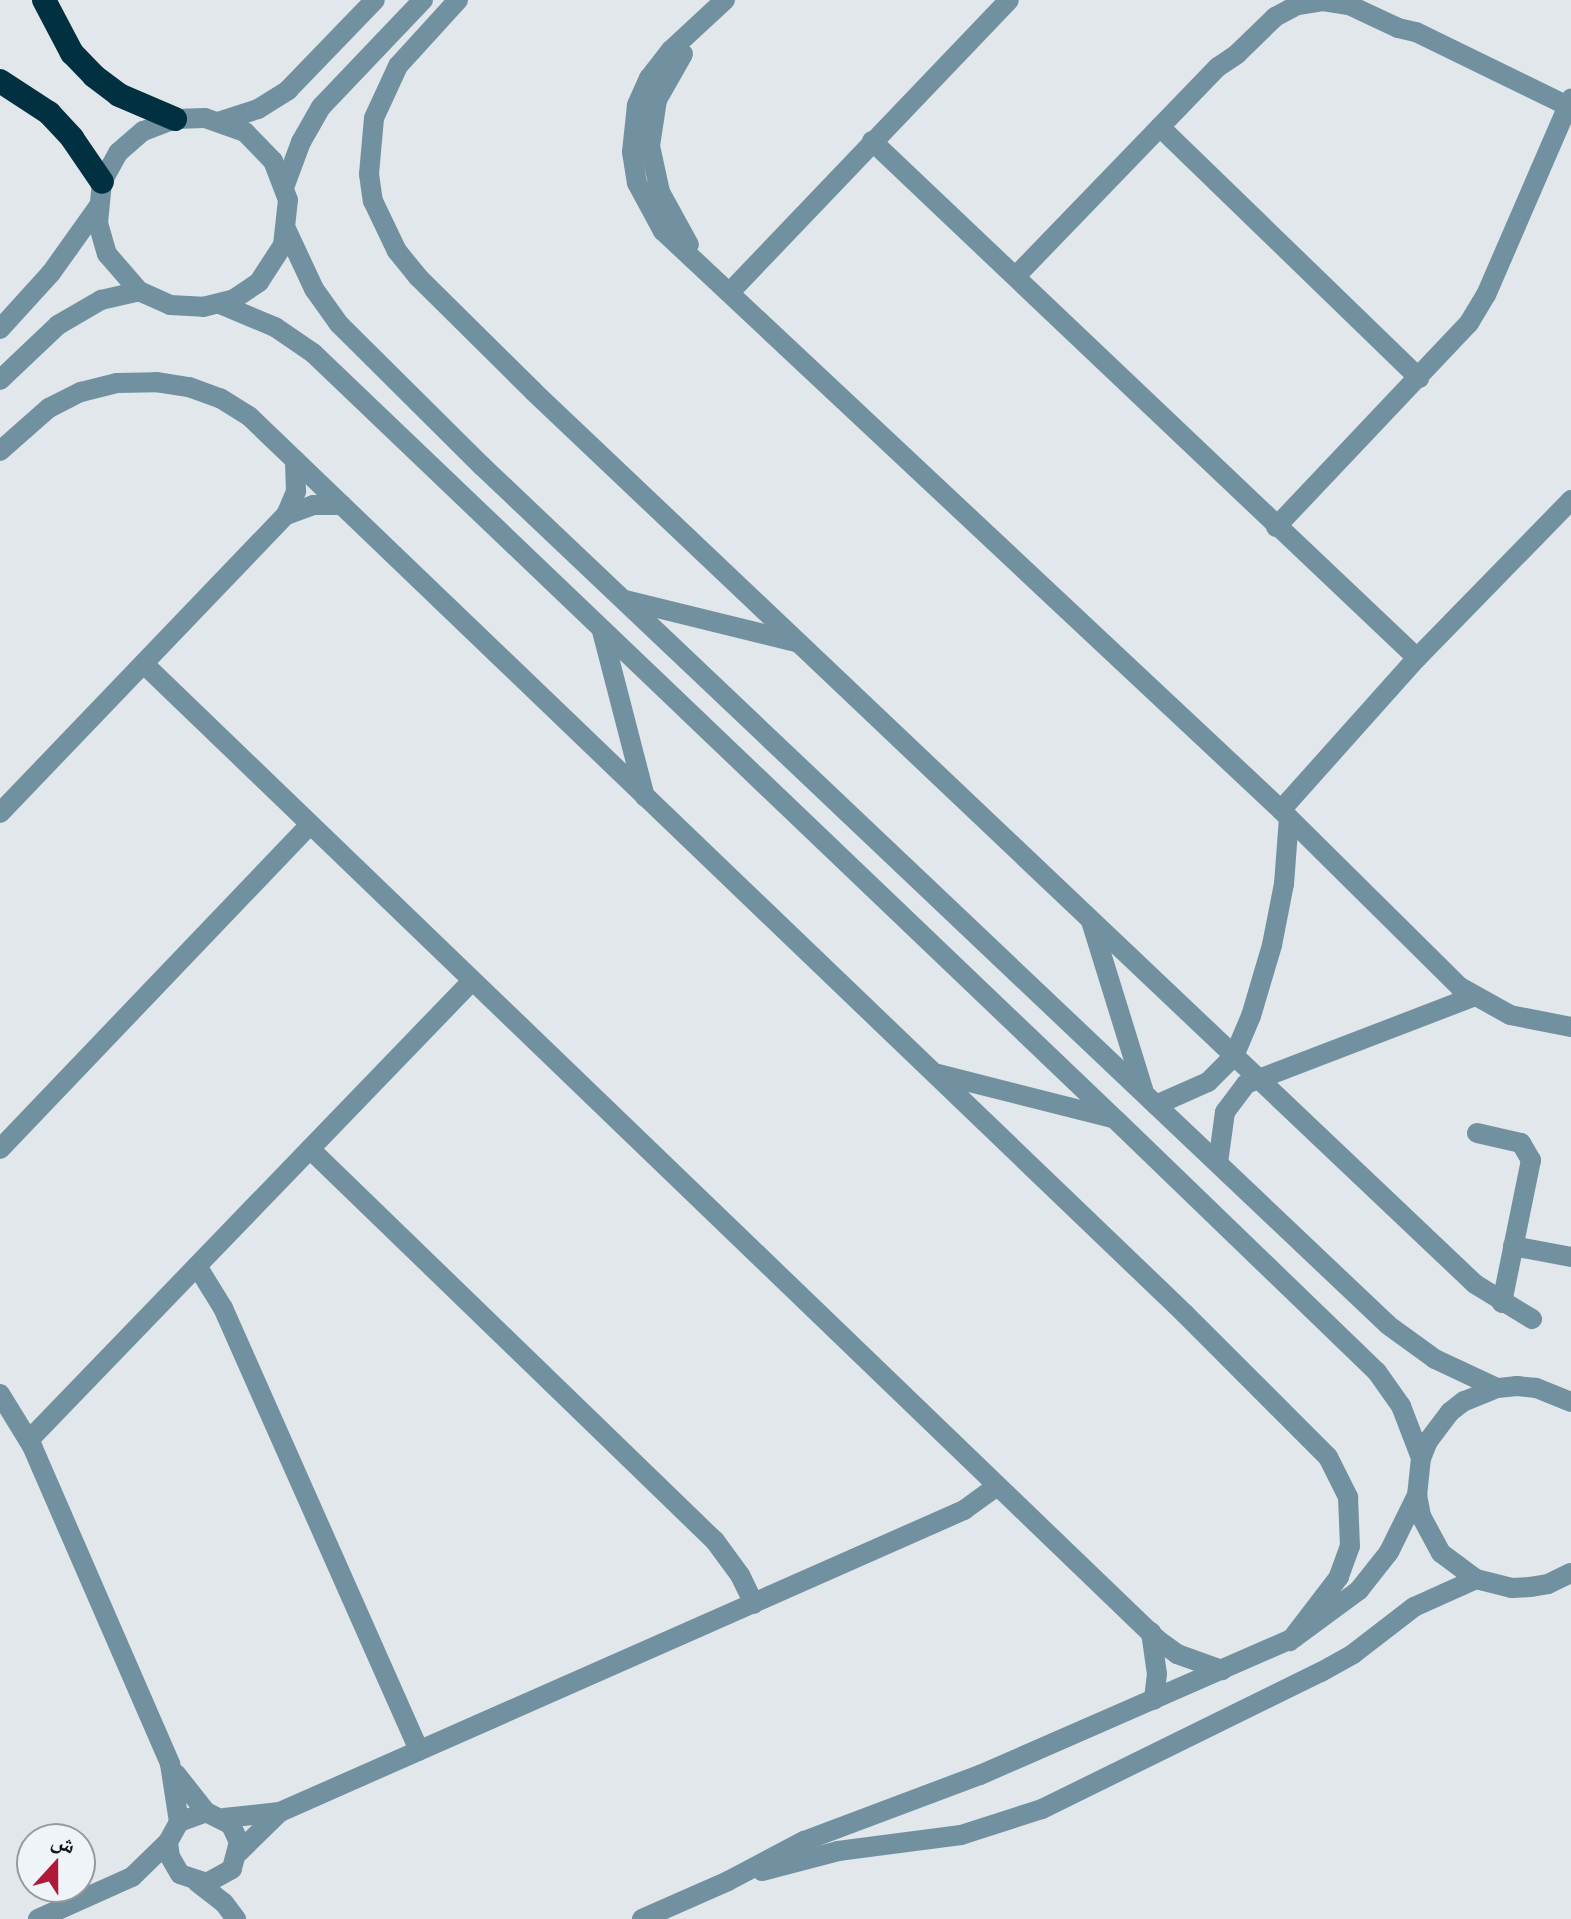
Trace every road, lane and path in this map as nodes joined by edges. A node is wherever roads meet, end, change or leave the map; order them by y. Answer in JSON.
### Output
{"nodes":[{"id":1,"x":44,"y":0,"type":"edge"},
{"id":2,"x":375,"y":0,"type":"edge"},
{"id":3,"x":423,"y":0,"type":"edge"},
{"id":4,"x":458,"y":0,"type":"edge"},
{"id":5,"x":1009,"y":0,"type":"edge"},
{"id":6,"x":1277,"y":0,"type":"edge"},
{"id":7,"x":1370,"y":0,"type":"edge"},
{"id":8,"x":721,"y":4,"type":"edge"},
{"id":9,"x":1416,"y":32,"type":"junction"},
{"id":10,"x":1218,"y":67,"type":"junction"},
{"id":11,"x":0,"y":81,"type":"edge"},
{"id":12,"x":1570,"y":102,"type":"edge"},
{"id":13,"x":175,"y":119,"type":"junction"},
{"id":14,"x":221,"y":121,"type":"junction"},
{"id":15,"x":1160,"y":127,"type":"junction"},
{"id":16,"x":872,"y":141,"type":"junction"},
{"id":17,"x":102,"y":182,"type":"junction"},
{"id":18,"x":285,"y":185,"type":"junction"},
{"id":19,"x":98,"y":207,"type":"junction"},
{"id":20,"x":287,"y":231,"type":"junction"},
{"id":21,"x":1016,"y":276,"type":"junction"},
{"id":22,"x":139,"y":291,"type":"junction"},
{"id":23,"x":731,"y":291,"type":"junction"},
{"id":24,"x":220,"y":304,"type":"junction"},
{"id":25,"x":0,"y":329,"type":"edge"},
{"id":26,"x":1419,"y":378,"type":"junction"},
{"id":27,"x":0,"y":380,"type":"edge"},
{"id":28,"x":0,"y":451,"type":"edge"},
{"id":29,"x":295,"y":460,"type":"junction"},
{"id":30,"x":1571,"y":500,"type":"edge"},
{"id":31,"x":342,"y":505,"type":"junction"},
{"id":32,"x":286,"y":515,"type":"junction"},
{"id":33,"x":1276,"y":527,"type":"junction"},
{"id":34,"x":623,"y":599,"type":"junction"},
{"id":35,"x":602,"y":631,"type":"junction"},
{"id":36,"x":800,"y":643,"type":"junction"},
{"id":37,"x":1417,"y":658,"type":"junction"},
{"id":38,"x":144,"y":664,"type":"junction"},
{"id":39,"x":645,"y":797,"type":"junction"},
{"id":40,"x":0,"y":813,"type":"edge"},
{"id":41,"x":1285,"y":814,"type":"junction"},
{"id":42,"x":310,"y":825,"type":"junction"},
{"id":43,"x":1090,"y":917,"type":"junction"},
{"id":44,"x":472,"y":981,"type":"junction"},
{"id":45,"x":1473,"y":997,"type":"junction"},
{"id":46,"x":1571,"y":1027,"type":"edge"},
{"id":47,"x":1234,"y":1056,"type":"junction"},
{"id":48,"x":934,"y":1073,"type":"junction"},
{"id":49,"x":1258,"y":1078,"type":"junction"},
{"id":50,"x":1150,"y":1099,"type":"junction"},
{"id":51,"x":1116,"y":1120,"type":"junction"},
{"id":52,"x":1477,"y":1133,"type":"dead end"},
{"id":53,"x":0,"y":1149,"type":"edge"},
{"id":54,"x":310,"y":1149,"type":"junction"},
{"id":55,"x":1218,"y":1163,"type":"junction"},
{"id":56,"x":1513,"y":1246,"type":"junction"},
{"id":57,"x":1571,"y":1257,"type":"edge"},
{"id":58,"x":197,"y":1266,"type":"junction"},
{"id":59,"x":1502,"y":1303,"type":"junction"},
{"id":60,"x":1532,"y":1319,"type":"dead end"},
{"id":61,"x":1497,"y":1388,"type":"junction"},
{"id":62,"x":0,"y":1394,"type":"edge"},
{"id":63,"x":1571,"y":1402,"type":"edge"},
{"id":64,"x":29,"y":1440,"type":"junction"},
{"id":65,"x":1421,"y":1458,"type":"junction"},
{"id":66,"x":996,"y":1487,"type":"junction"},
{"id":67,"x":1417,"y":1495,"type":"junction"},
{"id":68,"x":1571,"y":1573,"type":"edge"},
{"id":69,"x":1476,"y":1579,"type":"junction"},
{"id":70,"x":1548,"y":1584,"type":"junction"},
{"id":71,"x":1571,"y":1591,"type":"edge"},
{"id":72,"x":754,"y":1604,"type":"junction"},
{"id":73,"x":1151,"y":1632,"type":"junction"},
{"id":74,"x":1290,"y":1641,"type":"junction"},
{"id":75,"x":1222,"y":1670,"type":"junction"},
{"id":76,"x":1154,"y":1700,"type":"junction"},
{"id":77,"x":419,"y":1751,"type":"junction"},
{"id":78,"x":170,"y":1764,"type":"junction"},
{"id":79,"x":280,"y":1812,"type":"junction"},
{"id":80,"x":215,"y":1815,"type":"junction"},
{"id":81,"x":179,"y":1822,"type":"junction"},
{"id":82,"x":168,"y":1842,"type":"junction"},
{"id":83,"x":238,"y":1857,"type":"junction"},
{"id":84,"x":132,"y":1877,"type":"junction"},
{"id":85,"x":188,"y":1878,"type":"junction"},
{"id":86,"x":728,"y":1881,"type":"junction"},
{"id":87,"x":235,"y":1917,"type":"edge"},
{"id":88,"x":38,"y":1919,"type":"edge"},
{"id":89,"x":642,"y":1919,"type":"edge"}],
"edges":[{"from":1,"to":13,"type":"highway"},
{"from":2,"to":14,"type":"street"},
{"from":3,"to":18,"type":"street"},
{"from":4,"to":36,"type":"street"},
{"from":5,"to":16,"type":"street"},
{"from":6,"to":10,"type":"street"},
{"from":7,"to":9,"type":"street"},
{"from":8,"to":23,"type":"street"},
{"from":9,"to":10,"type":"street"},
{"from":9,"to":12,"type":"street"},
{"from":10,"to":15,"type":"street"},
{"from":11,"to":17,"type":"highway"},
{"from":12,"to":26,"type":"street"},
{"from":13,"to":14,"type":"street"},
{"from":13,"to":17,"type":"street"},
{"from":14,"to":18,"type":"street"},
{"from":15,"to":21,"type":"street"},
{"from":15,"to":26,"type":"street"},
{"from":16,"to":21,"type":"street"},
{"from":16,"to":23,"type":"street"},
{"from":17,"to":19,"type":"street"},
{"from":18,"to":20,"type":"street"},
{"from":19,"to":22,"type":"street"},
{"from":19,"to":25,"type":"street"},
{"from":20,"to":24,"type":"street"},
{"from":20,"to":34,"type":"street"},
{"from":21,"to":33,"type":"street"},
{"from":22,"to":24,"type":"street"},
{"from":22,"to":27,"type":"street"},
{"from":23,"to":41,"type":"street"},
{"from":24,"to":35,"type":"street"},
{"from":26,"to":33,"type":"street"},
{"from":28,"to":29,"type":"street"},
{"from":29,"to":31,"type":"street"},
{"from":29,"to":32,"type":"street"},
{"from":30,"to":37,"type":"street"},
{"from":31,"to":32,"type":"street"},
{"from":31,"to":39,"type":"street"},
{"from":32,"to":38,"type":"street"},
{"from":33,"to":37,"type":"street"},
{"from":34,"to":36,"type":"street"},
{"from":34,"to":50,"type":"street"},
{"from":35,"to":39,"type":"street"},
{"from":35,"to":51,"type":"street"},
{"from":36,"to":43,"type":"street"},
{"from":37,"to":41,"type":"street"},
{"from":38,"to":40,"type":"street"},
{"from":38,"to":42,"type":"street"},
{"from":39,"to":48,"type":"street"},
{"from":41,"to":45,"type":"street"},
{"from":41,"to":47,"type":"street"},
{"from":42,"to":44,"type":"street"},
{"from":42,"to":53,"type":"street"},
{"from":43,"to":47,"type":"street"},
{"from":43,"to":50,"type":"street"},
{"from":44,"to":54,"type":"street"},
{"from":44,"to":66,"type":"street"},
{"from":45,"to":46,"type":"street"},
{"from":45,"to":49,"type":"street"},
{"from":47,"to":49,"type":"street"},
{"from":47,"to":50,"type":"street"},
{"from":48,"to":51,"type":"street"},
{"from":48,"to":74,"type":"street"},
{"from":49,"to":55,"type":"street"},
{"from":49,"to":59,"type":"street"},
{"from":50,"to":55,"type":"street"},
{"from":51,"to":65,"type":"street"},
{"from":52,"to":56,"type":"street"},
{"from":54,"to":58,"type":"street"},
{"from":54,"to":72,"type":"street"},
{"from":55,"to":61,"type":"street"},
{"from":56,"to":57,"type":"street"},
{"from":56,"to":59,"type":"street"},
{"from":58,"to":64,"type":"street"},
{"from":58,"to":77,"type":"street"},
{"from":59,"to":60,"type":"street"},
{"from":61,"to":63,"type":"street"},
{"from":61,"to":65,"type":"street"},
{"from":62,"to":64,"type":"street"},
{"from":64,"to":78,"type":"street"},
{"from":65,"to":67,"type":"street"},
{"from":66,"to":72,"type":"street"},
{"from":66,"to":73,"type":"street"},
{"from":67,"to":69,"type":"street"},
{"from":67,"to":74,"type":"street"},
{"from":68,"to":70,"type":"street"},
{"from":69,"to":70,"type":"street"},
{"from":69,"to":86,"type":"street"},
{"from":70,"to":71,"type":"street"},
{"from":72,"to":77,"type":"street"},
{"from":73,"to":75,"type":"street"},
{"from":73,"to":76,"type":"street"},
{"from":74,"to":75,"type":"street"},
{"from":75,"to":76,"type":"street"},
{"from":76,"to":86,"type":"street"},
{"from":77,"to":79,"type":"street"},
{"from":78,"to":80,"type":"street"},
{"from":78,"to":81,"type":"street"},
{"from":79,"to":80,"type":"street"},
{"from":79,"to":83,"type":"street"},
{"from":80,"to":81,"type":"street"},
{"from":80,"to":83,"type":"street"},
{"from":81,"to":82,"type":"street"},
{"from":82,"to":84,"type":"street"},
{"from":82,"to":85,"type":"street"},
{"from":83,"to":85,"type":"street"},
{"from":83,"to":87,"type":"street"},
{"from":84,"to":85,"type":"street"},
{"from":84,"to":88,"type":"street"},
{"from":85,"to":87,"type":"street"},
{"from":86,"to":89,"type":"street"}]}
